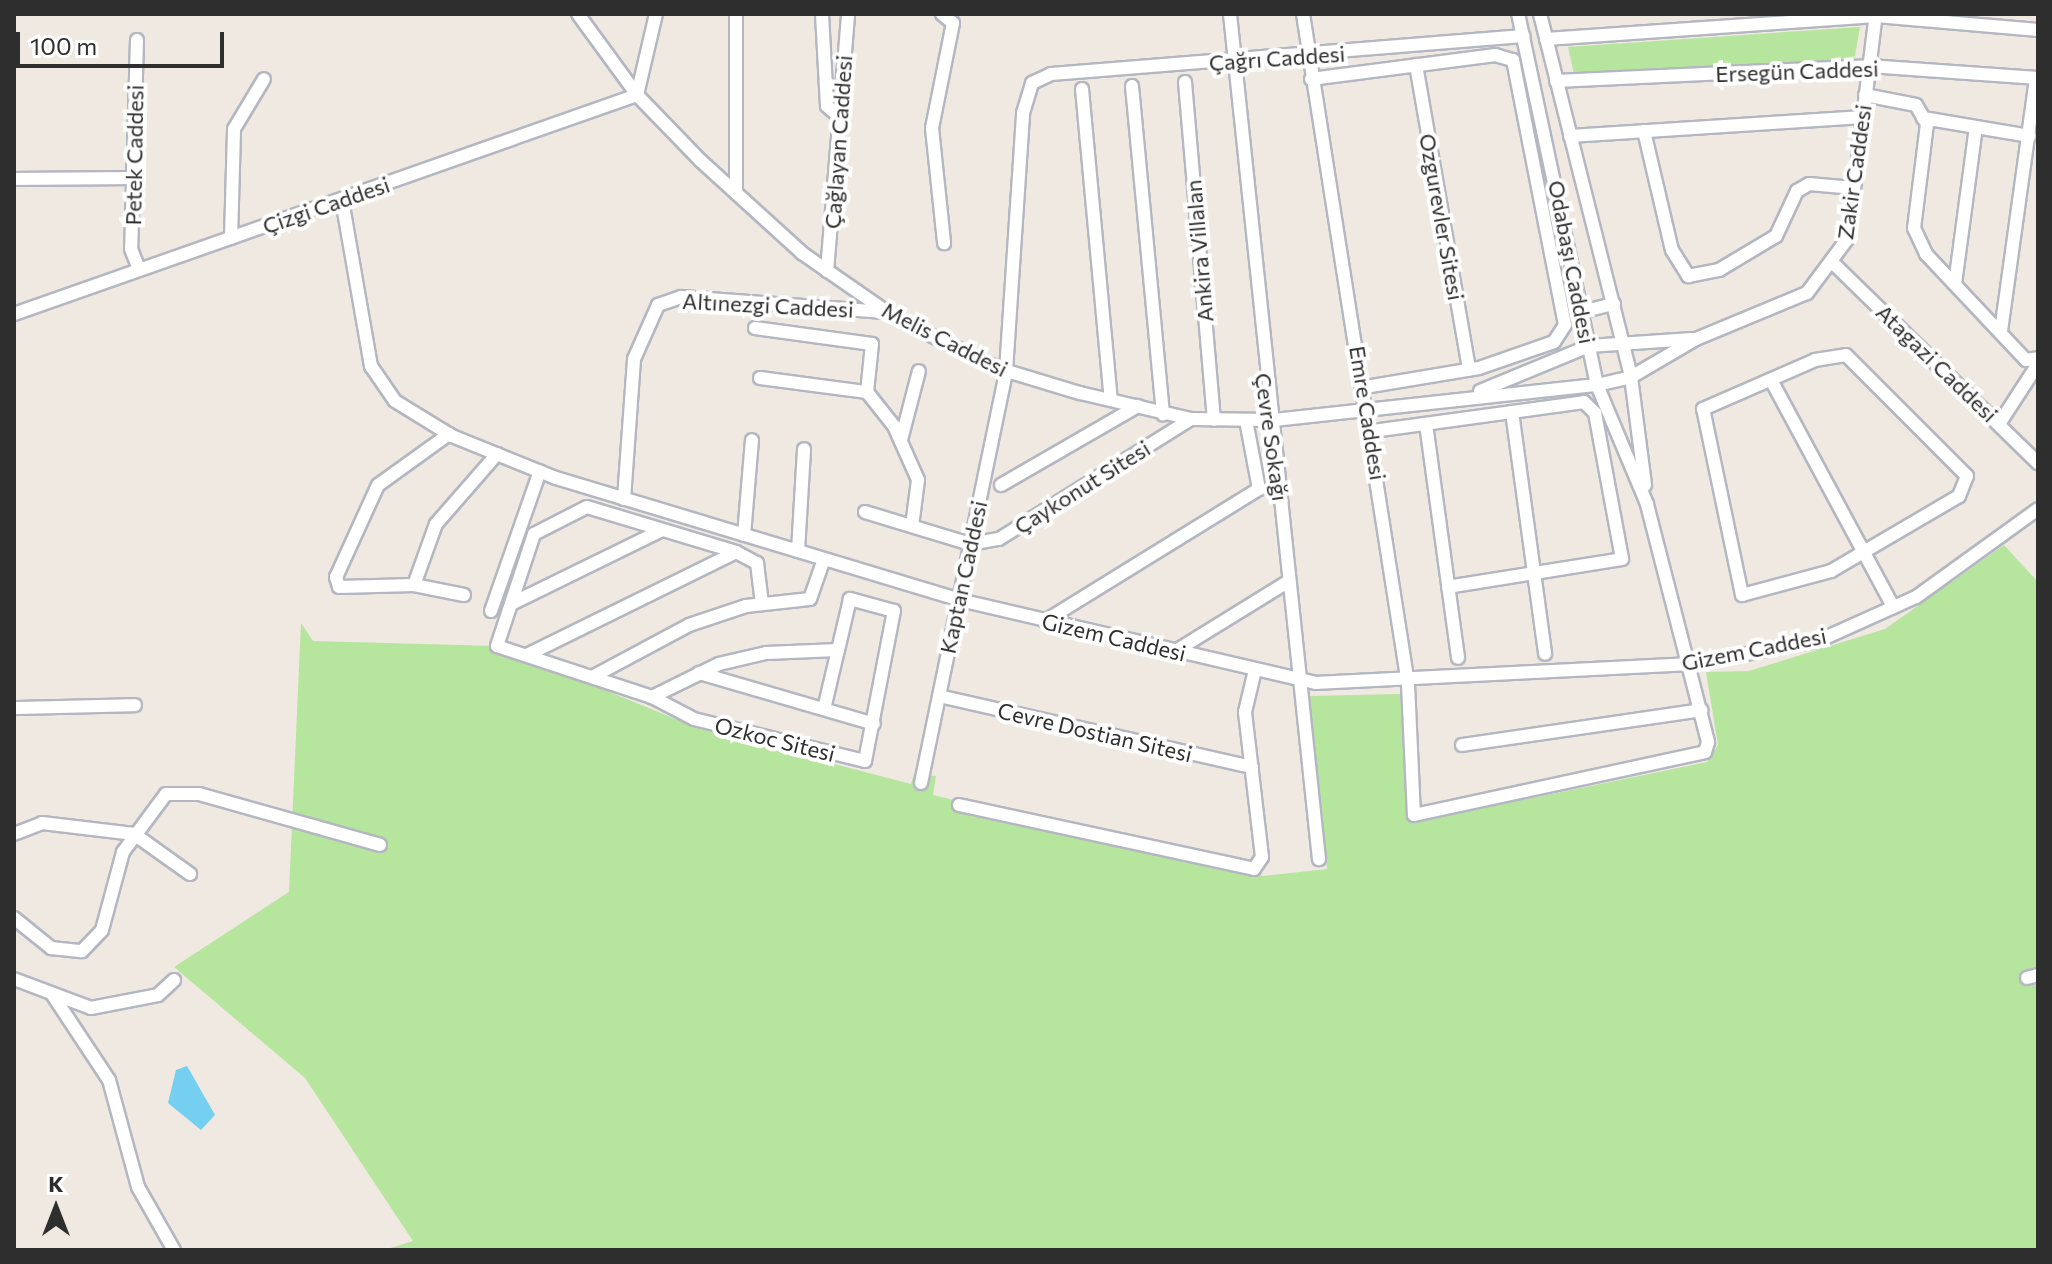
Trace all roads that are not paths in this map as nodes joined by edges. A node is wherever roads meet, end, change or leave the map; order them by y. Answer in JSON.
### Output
{"nodes":[{"id":1,"x":578,"y":14,"type":"edge"},
{"id":2,"x":656,"y":14,"type":"edge"},
{"id":3,"x":736,"y":14,"type":"edge"},
{"id":4,"x":822,"y":14,"type":"edge"},
{"id":5,"x":848,"y":14,"type":"edge"},
{"id":6,"x":942,"y":14,"type":"edge"},
{"id":7,"x":1230,"y":14,"type":"edge"},
{"id":8,"x":1303,"y":14,"type":"edge"},
{"id":9,"x":1518,"y":14,"type":"edge"},
{"id":10,"x":1540,"y":14,"type":"edge"},
{"id":11,"x":1876,"y":15,"type":"edge"},
{"id":12,"x":955,"y":18,"type":"edge"},
{"id":13,"x":2038,"y":30,"type":"edge"},
{"id":14,"x":1523,"y":36,"type":"junction"},
{"id":15,"x":1546,"y":39,"type":"junction"},
{"id":16,"x":137,"y":40,"type":"dead end"},
{"id":17,"x":1308,"y":57,"type":"junction"},
{"id":18,"x":1233,"y":61,"type":"junction"},
{"id":19,"x":1416,"y":65,"type":"junction"},
{"id":20,"x":1869,"y":66,"type":"junction"},
{"id":21,"x":2037,"y":78,"type":"edge"},
{"id":22,"x":264,"y":79,"type":"dead end"},
{"id":23,"x":1311,"y":79,"type":"junction"},
{"id":24,"x":1556,"y":81,"type":"junction"},
{"id":25,"x":1185,"y":82,"type":"dead end"},
{"id":26,"x":1032,"y":83,"type":"joint"},
{"id":27,"x":1132,"y":86,"type":"dead end"},
{"id":28,"x":1082,"y":89,"type":"dead end"},
{"id":29,"x":637,"y":95,"type":"junction"},
{"id":30,"x":1865,"y":95,"type":"junction"},
{"id":31,"x":1863,"y":117,"type":"junction"},
{"id":32,"x":1923,"y":118,"type":"junction"},
{"id":33,"x":842,"y":119,"type":"junction"},
{"id":34,"x":1976,"y":127,"type":"junction"},
{"id":35,"x":1644,"y":131,"type":"junction"},
{"id":36,"x":1570,"y":136,"type":"junction"},
{"id":37,"x":2029,"y":136,"type":"junction"},
{"id":38,"x":133,"y":178,"type":"junction"},
{"id":39,"x":14,"y":179,"type":"edge"},
{"id":40,"x":1854,"y":188,"type":"junction"},
{"id":41,"x":736,"y":193,"type":"junction"},
{"id":42,"x":342,"y":200,"type":"junction"},
{"id":43,"x":231,"y":238,"type":"junction"},
{"id":44,"x":944,"y":243,"type":"dead end"},
{"id":45,"x":1835,"y":265,"type":"junction"},
{"id":46,"x":139,"y":269,"type":"junction"},
{"id":47,"x":827,"y":271,"type":"junction"},
{"id":48,"x":1955,"y":284,"type":"junction"},
{"id":49,"x":1614,"y":304,"type":"junction"},
{"id":50,"x":886,"y":312,"type":"junction"},
{"id":51,"x":1581,"y":312,"type":"junction"},
{"id":52,"x":14,"y":314,"type":"edge"},
{"id":53,"x":755,"y":328,"type":"dead end"},
{"id":54,"x":2001,"y":331,"type":"junction"},
{"id":55,"x":1696,"y":339,"type":"junction"},
{"id":56,"x":1622,"y":340,"type":"junction"},
{"id":57,"x":1589,"y":346,"type":"junction"},
{"id":58,"x":2038,"y":361,"type":"edge"},
{"id":59,"x":1469,"y":369,"type":"junction"},
{"id":60,"x":919,"y":371,"type":"dead end"},
{"id":61,"x":1006,"y":371,"type":"junction"},
{"id":62,"x":1631,"y":377,"type":"junction"},
{"id":63,"x":760,"y":378,"type":"dead end"},
{"id":64,"x":1771,"y":380,"type":"junction"},
{"id":65,"x":1597,"y":385,"type":"junction"},
{"id":66,"x":1365,"y":387,"type":"junction"},
{"id":67,"x":867,"y":392,"type":"junction"},
{"id":68,"x":1473,"y":394,"type":"junction"},
{"id":69,"x":1111,"y":399,"type":"junction"},
{"id":70,"x":1138,"y":406,"type":"junction"},
{"id":71,"x":1369,"y":412,"type":"junction"},
{"id":72,"x":1512,"y":412,"type":"junction"},
{"id":73,"x":1163,"y":415,"type":"junction"},
{"id":74,"x":1191,"y":419,"type":"junction"},
{"id":75,"x":1214,"y":420,"type":"junction"},
{"id":76,"x":1246,"y":420,"type":"junction"},
{"id":77,"x":1274,"y":420,"type":"junction"},
{"id":78,"x":1426,"y":424,"type":"junction"},
{"id":79,"x":1999,"y":424,"type":"junction"},
{"id":80,"x":1373,"y":431,"type":"junction"},
{"id":81,"x":449,"y":434,"type":"junction"},
{"id":82,"x":752,"y":440,"type":"dead end"},
{"id":83,"x":901,"y":440,"type":"junction"},
{"id":84,"x":804,"y":449,"type":"dead end"},
{"id":85,"x":497,"y":454,"type":"junction"},
{"id":86,"x":2038,"y":463,"type":"edge"},
{"id":87,"x":540,"y":471,"type":"junction"},
{"id":88,"x":1001,"y":485,"type":"dead end"},
{"id":89,"x":624,"y":499,"type":"junction"},
{"id":90,"x":1647,"y":504,"type":"junction"},
{"id":91,"x":2038,"y":509,"type":"edge"},
{"id":92,"x":865,"y":512,"type":"dead end"},
{"id":93,"x":912,"y":526,"type":"junction"},
{"id":94,"x":662,"y":530,"type":"junction"},
{"id":95,"x":744,"y":535,"type":"junction"},
{"id":96,"x":970,"y":544,"type":"junction"},
{"id":97,"x":798,"y":551,"type":"junction"},
{"id":98,"x":736,"y":552,"type":"junction"},
{"id":99,"x":1865,"y":555,"type":"junction"},
{"id":100,"x":824,"y":559,"type":"junction"},
{"id":101,"x":1534,"y":573,"type":"junction"},
{"id":102,"x":1289,"y":581,"type":"junction"},
{"id":103,"x":414,"y":585,"type":"junction"},
{"id":104,"x":1448,"y":587,"type":"junction"},
{"id":105,"x":464,"y":595,"type":"dead end"},
{"id":106,"x":958,"y":599,"type":"junction"},
{"id":107,"x":511,"y":604,"type":"junction"},
{"id":108,"x":762,"y":604,"type":"junction"},
{"id":109,"x":1893,"y":607,"type":"junction"},
{"id":110,"x":491,"y":611,"type":"dead end"},
{"id":111,"x":1045,"y":621,"type":"junction"},
{"id":112,"x":838,"y":650,"type":"junction"},
{"id":113,"x":1174,"y":652,"type":"junction"},
{"id":114,"x":1545,"y":654,"type":"dead end"},
{"id":115,"x":527,"y":655,"type":"junction"},
{"id":116,"x":1458,"y":658,"type":"dead end"},
{"id":117,"x":1691,"y":664,"type":"junction"},
{"id":118,"x":1255,"y":670,"type":"junction"},
{"id":119,"x":699,"y":673,"type":"junction"},
{"id":120,"x":594,"y":676,"type":"junction"},
{"id":121,"x":1298,"y":679,"type":"junction"},
{"id":122,"x":1408,"y":684,"type":"junction"},
{"id":123,"x":939,"y":696,"type":"junction"},
{"id":124,"x":652,"y":697,"type":"junction"},
{"id":125,"x":135,"y":705,"type":"dead end"},
{"id":126,"x":14,"y":708,"type":"edge"},
{"id":127,"x":824,"y":709,"type":"junction"},
{"id":128,"x":1701,"y":710,"type":"junction"},
{"id":129,"x":874,"y":724,"type":"junction"},
{"id":130,"x":1462,"y":745,"type":"dead end"},
{"id":131,"x":1252,"y":767,"type":"junction"},
{"id":132,"x":921,"y":783,"type":"dead end"},
{"id":133,"x":959,"y":805,"type":"dead end"},
{"id":134,"x":1414,"y":815,"type":"joint"},
{"id":135,"x":14,"y":834,"type":"edge"},
{"id":136,"x":134,"y":834,"type":"junction"},
{"id":137,"x":380,"y":845,"type":"dead end"},
{"id":138,"x":1319,"y":859,"type":"dead end"},
{"id":139,"x":190,"y":874,"type":"dead end"},
{"id":140,"x":14,"y":918,"type":"edge"},
{"id":141,"x":14,"y":979,"type":"edge"},
{"id":142,"x":174,"y":980,"type":"dead end"},
{"id":143,"x":52,"y":994,"type":"junction"},
{"id":144,"x":174,"y":1250,"type":"edge"}],
"edges":[{"from":1,"to":29,"type":"street","name":"Melis Caddesi"},
{"from":2,"to":29,"type":"street"},
{"from":3,"to":41,"type":"street"},
{"from":4,"to":33,"type":"street"},
{"from":5,"to":33,"type":"street","name":"Çağlayan Caddesi"},
{"from":6,"to":12,"type":"street"},
{"from":7,"to":18,"type":"street","name":"Çevre Sokağı"},
{"from":8,"to":17,"type":"street","name":"Emre Caddesi"},
{"from":9,"to":14,"type":"street","name":"Odabaşı Caddesi"},
{"from":10,"to":15,"type":"street","name":"Odabaşı Caddesi"},
{"from":11,"to":13,"type":"street"},
{"from":11,"to":15,"type":"street"},
{"from":11,"to":20,"type":"street","name":"Zakir Caddesi"},
{"from":12,"to":44,"type":"street"},
{"from":14,"to":17,"type":"street","name":"Çağrı Caddesi"},
{"from":14,"to":51,"type":"street","name":"Odabaşı Caddesi"},
{"from":15,"to":24,"type":"street","name":"Odabaşı Caddesi"},
{"from":16,"to":38,"type":"street","name":"Petek Caddesi"},
{"from":17,"to":18,"type":"street","name":"Çağrı Caddesi"},
{"from":17,"to":23,"type":"street","name":"Emre Caddesi"},
{"from":18,"to":26,"type":"street","name":"Çağrı Caddesi"},
{"from":18,"to":77,"type":"street","name":"Çevre Sokağı"},
{"from":19,"to":23,"type":"street"},
{"from":19,"to":59,"type":"street","name":"Ozgurevler Sitesi"},
{"from":19,"to":59,"type":"street"},
{"from":20,"to":21,"type":"street","name":"Ersegün Caddesi"},
{"from":20,"to":24,"type":"street","name":"Ersegün Caddesi"},
{"from":20,"to":30,"type":"street","name":"Zakir Caddesi"},
{"from":21,"to":37,"type":"street"},
{"from":22,"to":43,"type":"street"},
{"from":23,"to":66,"type":"street","name":"Emre Caddesi"},
{"from":24,"to":36,"type":"street","name":"Odabaşı Caddesi"},
{"from":25,"to":75,"type":"street","name":"Ankira Villalan"},
{"from":26,"to":61,"type":"street","name":"Kaptan Caddesi"},
{"from":27,"to":73,"type":"street"},
{"from":28,"to":69,"type":"street"},
{"from":29,"to":41,"type":"street","name":"Melis Caddesi"},
{"from":29,"to":42,"type":"street","name":"Çizgi Caddesi"},
{"from":30,"to":31,"type":"street","name":"Zakir Caddesi"},
{"from":30,"to":32,"type":"street"},
{"from":31,"to":35,"type":"street"},
{"from":31,"to":40,"type":"street","name":"Zakir Caddesi"},
{"from":32,"to":34,"type":"street"},
{"from":32,"to":48,"type":"street"},
{"from":33,"to":47,"type":"street","name":"Çağlayan Caddesi"},
{"from":34,"to":37,"type":"street"},
{"from":34,"to":48,"type":"street"},
{"from":35,"to":36,"type":"street"},
{"from":35,"to":40,"type":"street"},
{"from":36,"to":49,"type":"street","name":"Odabaşı Caddesi"},
{"from":37,"to":54,"type":"street"},
{"from":38,"to":39,"type":"street"},
{"from":38,"to":46,"type":"street","name":"Petek Caddesi"},
{"from":40,"to":45,"type":"street","name":"Zakir Caddesi"},
{"from":41,"to":47,"type":"street","name":"Melis Caddesi"},
{"from":42,"to":43,"type":"street","name":"Çizgi Caddesi"},
{"from":42,"to":81,"type":"street","name":"Gizem Caddesi"},
{"from":43,"to":46,"type":"street","name":"Çizgi Caddesi"},
{"from":45,"to":55,"type":"street","name":"Zakir Caddesi"},
{"from":45,"to":79,"type":"street","name":"Atagazi Caddesi"},
{"from":46,"to":52,"type":"street","name":"Çizgi Caddesi"},
{"from":47,"to":50,"type":"street","name":"Melis Caddesi"},
{"from":48,"to":54,"type":"street"},
{"from":49,"to":51,"type":"street"},
{"from":49,"to":56,"type":"street","name":"Odabaşı Caddesi"},
{"from":50,"to":61,"type":"street","name":"Melis Caddesi"},
{"from":50,"to":89,"type":"street","name":"Altınezgi Caddesi"},
{"from":51,"to":57,"type":"street","name":"Odabaşı Caddesi"},
{"from":53,"to":67,"type":"street"},
{"from":54,"to":58,"type":"street"},
{"from":55,"to":56,"type":"street","name":"Melis Caddesi"},
{"from":55,"to":62,"type":"street","name":"Melis Caddesi"},
{"from":56,"to":57,"type":"street","name":"Melis Caddesi"},
{"from":56,"to":62,"type":"street","name":"Odabaşı Caddesi"},
{"from":57,"to":65,"type":"street","name":"Odabaşı Caddesi"},
{"from":57,"to":68,"type":"street","name":"Melis Caddesi"},
{"from":58,"to":79,"type":"street"},
{"from":59,"to":66,"type":"street"},
{"from":60,"to":83,"type":"street"},
{"from":61,"to":69,"type":"street","name":"Melis Caddesi"},
{"from":61,"to":96,"type":"street","name":"Kaptan Caddesi"},
{"from":62,"to":65,"type":"street","name":"Melis Caddesi"},
{"from":62,"to":90,"type":"street","name":"Odabaşı Caddesi"},
{"from":63,"to":67,"type":"street"},
{"from":64,"to":99,"type":"street"},
{"from":64,"to":99,"type":"street"},
{"from":64,"to":99,"type":"street"},
{"from":65,"to":68,"type":"street","name":"Melis Caddesi"},
{"from":65,"to":90,"type":"street","name":"Odabaşı Caddesi"},
{"from":66,"to":71,"type":"street","name":"Emre Caddesi"},
{"from":67,"to":83,"type":"street"},
{"from":68,"to":71,"type":"street","name":"Melis Caddesi"},
{"from":69,"to":70,"type":"street","name":"Melis Caddesi"},
{"from":70,"to":73,"type":"street","name":"Melis Caddesi"},
{"from":70,"to":88,"type":"street"},
{"from":71,"to":77,"type":"street","name":"Melis Caddesi"},
{"from":71,"to":80,"type":"street","name":"Emre Caddesi"},
{"from":72,"to":78,"type":"street"},
{"from":72,"to":101,"type":"street"},
{"from":72,"to":101,"type":"street"},
{"from":73,"to":74,"type":"street","name":"Melis Caddesi"},
{"from":74,"to":75,"type":"street","name":"Melis Caddesi"},
{"from":74,"to":96,"type":"street","name":"Çaykonut Sitesi"},
{"from":75,"to":76,"type":"street","name":"Melis Caddesi"},
{"from":76,"to":77,"type":"street","name":"Melis Caddesi"},
{"from":76,"to":111,"type":"street"},
{"from":77,"to":102,"type":"street","name":"Çevre Sokağı"},
{"from":78,"to":80,"type":"street"},
{"from":78,"to":104,"type":"street"},
{"from":79,"to":86,"type":"street","name":"Atagazi Caddesi"},
{"from":80,"to":122,"type":"street","name":"Emre Caddesi"},
{"from":81,"to":85,"type":"street","name":"Gizem Caddesi"},
{"from":81,"to":103,"type":"street"},
{"from":82,"to":95,"type":"street"},
{"from":83,"to":93,"type":"street"},
{"from":84,"to":97,"type":"street"},
{"from":85,"to":87,"type":"street","name":"Gizem Caddesi"},
{"from":85,"to":103,"type":"street"},
{"from":87,"to":89,"type":"street","name":"Gizem Caddesi"},
{"from":87,"to":110,"type":"street"},
{"from":89,"to":95,"type":"street","name":"Gizem Caddesi"},
{"from":90,"to":117,"type":"street","name":"Odabaşı Caddesi"},
{"from":91,"to":109,"type":"street","name":"Gizem Caddesi"},
{"from":92,"to":93,"type":"street"},
{"from":93,"to":96,"type":"street"},
{"from":94,"to":98,"type":"street","name":"Ozkoc Sitesi"},
{"from":94,"to":107,"type":"street"},
{"from":94,"to":107,"type":"street","name":"Ozkoc Sitesi"},
{"from":95,"to":97,"type":"street","name":"Gizem Caddesi"},
{"from":96,"to":106,"type":"street","name":"Kaptan Caddesi"},
{"from":97,"to":100,"type":"street","name":"Gizem Caddesi"},
{"from":98,"to":108,"type":"street"},
{"from":98,"to":115,"type":"street"},
{"from":99,"to":109,"type":"street"},
{"from":100,"to":106,"type":"street","name":"Gizem Caddesi"},
{"from":100,"to":108,"type":"street"},
{"from":101,"to":104,"type":"street"},
{"from":101,"to":114,"type":"street"},
{"from":102,"to":113,"type":"street"},
{"from":102,"to":121,"type":"street","name":"Çevre Sokağı"},
{"from":103,"to":105,"type":"street"},
{"from":104,"to":116,"type":"street"},
{"from":106,"to":111,"type":"street","name":"Gizem Caddesi"},
{"from":106,"to":123,"type":"street","name":"Kaptan Caddesi"},
{"from":107,"to":115,"type":"street","name":"Ozkoc Sitesi"},
{"from":108,"to":120,"type":"street"},
{"from":109,"to":117,"type":"street","name":"Gizem Caddesi"},
{"from":111,"to":113,"type":"street","name":"Gizem Caddesi"},
{"from":112,"to":119,"type":"street"},
{"from":112,"to":127,"type":"street"},
{"from":112,"to":129,"type":"street","name":"Ozkoc Sitesi"},
{"from":113,"to":118,"type":"street","name":"Gizem Caddesi"},
{"from":115,"to":120,"type":"street","name":"Ozkoc Sitesi"},
{"from":117,"to":122,"type":"street","name":"Gizem Caddesi"},
{"from":117,"to":128,"type":"street","name":"Odabaşı Caddesi"},
{"from":118,"to":121,"type":"street","name":"Gizem Caddesi"},
{"from":118,"to":131,"type":"street"},
{"from":119,"to":124,"type":"street"},
{"from":119,"to":127,"type":"street","name":"Ozkoc Sitesi"},
{"from":120,"to":124,"type":"street","name":"Ozkoc Sitesi"},
{"from":121,"to":122,"type":"street","name":"Gizem Caddesi"},
{"from":121,"to":138,"type":"street","name":"Çevre Sokağı"},
{"from":122,"to":134,"type":"street","name":"Emre Caddesi"},
{"from":123,"to":131,"type":"street","name":"Cevre Dostian Sitesi"},
{"from":123,"to":132,"type":"street","name":"Kaptan Caddesi"},
{"from":124,"to":129,"type":"street","name":"Ozkoc Sitesi"},
{"from":125,"to":126,"type":"street"},
{"from":127,"to":129,"type":"street","name":"Ozkoc Sitesi"},
{"from":128,"to":130,"type":"street"},
{"from":128,"to":134,"type":"street","name":"Odabaşı Caddesi"},
{"from":131,"to":133,"type":"street"},
{"from":135,"to":136,"type":"street"},
{"from":136,"to":137,"type":"street"},
{"from":136,"to":139,"type":"street"},
{"from":136,"to":140,"type":"street"},
{"from":141,"to":143,"type":"street"},
{"from":142,"to":143,"type":"street"},
{"from":143,"to":144,"type":"street"}]}
